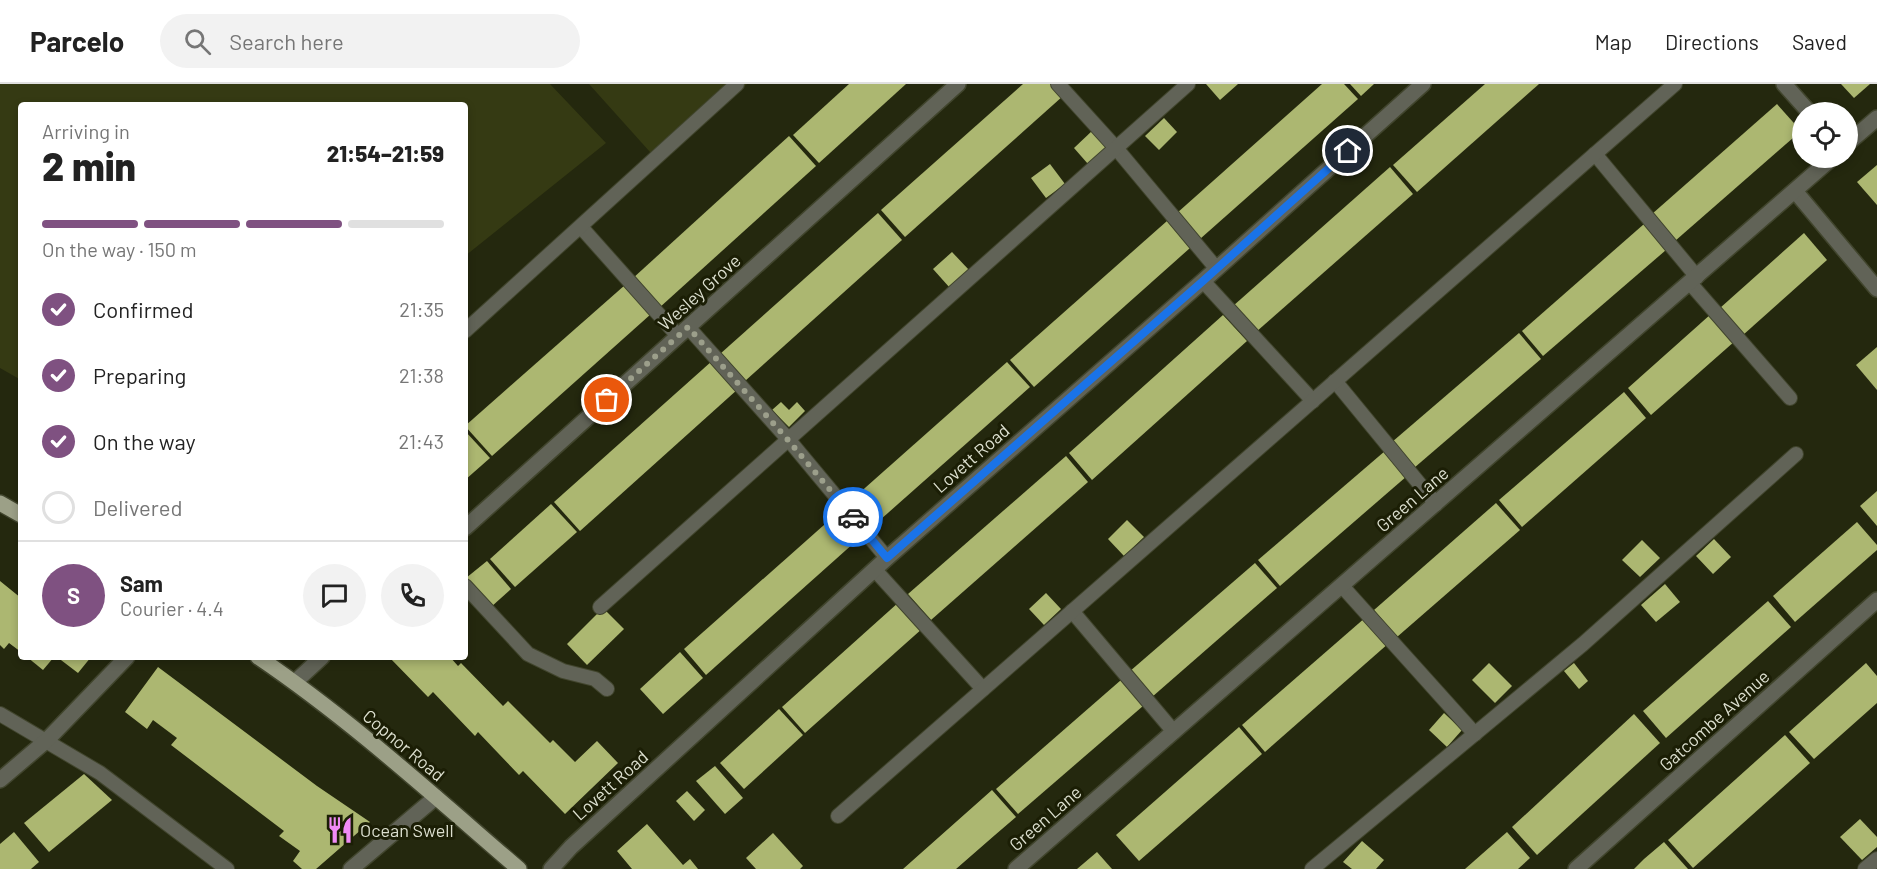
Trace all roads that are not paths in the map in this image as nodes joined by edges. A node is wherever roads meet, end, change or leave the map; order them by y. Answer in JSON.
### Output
{"nodes":[{"id":1,"x":736,"y":84,"type":"edge"},
{"id":2,"x":958,"y":84,"type":"edge"},
{"id":3,"x":1058,"y":84,"type":"edge"},
{"id":4,"x":1188,"y":84,"type":"edge"},
{"id":5,"x":1423,"y":84,"type":"edge"},
{"id":6,"x":1675,"y":84,"type":"edge"},
{"id":7,"x":1784,"y":84,"type":"edge"},
{"id":8,"x":1800,"y":102,"type":"edge"},
{"id":9,"x":1877,"y":118,"type":"edge"},
{"id":10,"x":1858,"y":134,"type":"edge"},
{"id":11,"x":1116,"y":148,"type":"junction"},
{"id":12,"x":1595,"y":153,"type":"junction"},
{"id":13,"x":1821,"y":168,"type":"edge"},
{"id":14,"x":1795,"y":191,"type":"junction"},
{"id":15,"x":581,"y":227,"type":"junction"},
{"id":16,"x":1216,"y":268,"type":"junction"},
{"id":17,"x":1693,"y":280,"type":"junction"},
{"id":18,"x":1203,"y":281,"type":"junction"},
{"id":19,"x":1877,"y":289,"type":"edge"},
{"id":20,"x":468,"y":328,"type":"edge"},
{"id":21,"x":683,"y":332,"type":"junction"},
{"id":22,"x":1335,"y":381,"type":"junction"},
{"id":23,"x":1790,"y":398,"type":"dead end"},
{"id":24,"x":1313,"y":400,"type":"junction"},
{"id":25,"x":788,"y":440,"type":"junction"},
{"id":26,"x":1796,"y":454,"type":"dead end"},
{"id":27,"x":0,"y":503,"type":"edge"},
{"id":28,"x":1436,"y":504,"type":"junction"},
{"id":29,"x":18,"y":513,"type":"edge"},
{"id":30,"x":468,"y":525,"type":"edge"},
{"id":31,"x":887,"y":558,"type":"junction"},
{"id":32,"x":875,"y":570,"type":"junction"},
{"id":33,"x":1342,"y":586,"type":"junction"},
{"id":34,"x":468,"y":589,"type":"edge"},
{"id":35,"x":1877,"y":600,"type":"edge"},
{"id":36,"x":600,"y":607,"type":"dead end"},
{"id":37,"x":1072,"y":611,"type":"junction"},
{"id":38,"x":124,"y":660,"type":"edge"},
{"id":39,"x":262,"y":660,"type":"edge"},
{"id":40,"x":319,"y":660,"type":"edge"},
{"id":41,"x":295,"y":682,"type":"junction"},
{"id":42,"x":983,"y":688,"type":"junction"},
{"id":43,"x":607,"y":689,"type":"dead end"},
{"id":44,"x":0,"y":714,"type":"edge"},
{"id":45,"x":1174,"y":732,"type":"junction"},
{"id":46,"x":1475,"y":734,"type":"junction"},
{"id":47,"x":47,"y":740,"type":"junction"},
{"id":48,"x":0,"y":780,"type":"edge"},
{"id":49,"x":436,"y":797,"type":"junction"},
{"id":50,"x":838,"y":816,"type":"dead end"},
{"id":51,"x":1877,"y":859,"type":"edge"},
{"id":52,"x":227,"y":869,"type":"edge"},
{"id":53,"x":351,"y":869,"type":"edge"},
{"id":54,"x":519,"y":869,"type":"edge"},
{"id":55,"x":551,"y":869,"type":"edge"},
{"id":56,"x":1016,"y":869,"type":"edge"},
{"id":57,"x":1312,"y":869,"type":"edge"},
{"id":58,"x":1576,"y":869,"type":"edge"},
{"id":59,"x":1865,"y":869,"type":"edge"}],
"edges":[{"from":1,"to":15,"type":"lane"},
{"from":2,"to":21,"type":"street","name":"Wesley Grove"},
{"from":3,"to":11,"type":"lane"},
{"from":4,"to":11,"type":"lane"},
{"from":5,"to":16,"type":"street","name":"Lovett Road"},
{"from":6,"to":12,"type":"lane"},
{"from":7,"to":8,"type":"street"},
{"from":9,"to":10,"type":"street"},
{"from":11,"to":16,"type":"lane"},
{"from":11,"to":25,"type":"lane"},
{"from":12,"to":17,"type":"lane"},
{"from":12,"to":22,"type":"lane"},
{"from":13,"to":14,"type":"street","name":"Green Lane"},
{"from":14,"to":17,"type":"street","name":"Green Lane"},
{"from":14,"to":19,"type":"street"},
{"from":15,"to":20,"type":"lane"},
{"from":15,"to":21,"type":"lane"},
{"from":16,"to":18,"type":"street","name":"Lovett Road"},
{"from":17,"to":23,"type":"lane"},
{"from":17,"to":28,"type":"street","name":"Green Lane"},
{"from":18,"to":24,"type":"lane"},
{"from":18,"to":31,"type":"street","name":"Lovett Road"},
{"from":21,"to":25,"type":"lane"},
{"from":21,"to":30,"type":"street","name":"Wesley Grove"},
{"from":22,"to":24,"type":"lane"},
{"from":22,"to":28,"type":"lane"},
{"from":24,"to":37,"type":"lane"},
{"from":25,"to":31,"type":"lane"},
{"from":25,"to":36,"type":"lane"},
{"from":26,"to":46,"type":"lane"},
{"from":27,"to":29,"type":"main road"},
{"from":28,"to":33,"type":"street","name":"Green Lane"},
{"from":31,"to":32,"type":"street","name":"Lovett Road"},
{"from":32,"to":42,"type":"lane"},
{"from":32,"to":55,"type":"street","name":"Lovett Road"},
{"from":33,"to":45,"type":"street","name":"Green Lane"},
{"from":33,"to":46,"type":"lane"},
{"from":34,"to":43,"type":"lane"},
{"from":35,"to":58,"type":"street","name":"Gatcombe Avenue"},
{"from":37,"to":42,"type":"lane"},
{"from":37,"to":45,"type":"lane"},
{"from":38,"to":47,"type":"street"},
{"from":39,"to":41,"type":"main road","name":"Copnor Road"},
{"from":40,"to":41,"type":"street"},
{"from":41,"to":49,"type":"main road","name":"Copnor Road"},
{"from":42,"to":50,"type":"lane"},
{"from":44,"to":47,"type":"lane"},
{"from":45,"to":56,"type":"street","name":"Green Lane"},
{"from":46,"to":57,"type":"lane"},
{"from":47,"to":48,"type":"street"},
{"from":47,"to":52,"type":"lane"},
{"from":49,"to":53,"type":"street"},
{"from":49,"to":54,"type":"main road","name":"Copnor Road"},
{"from":51,"to":59,"type":"lane"}]}
